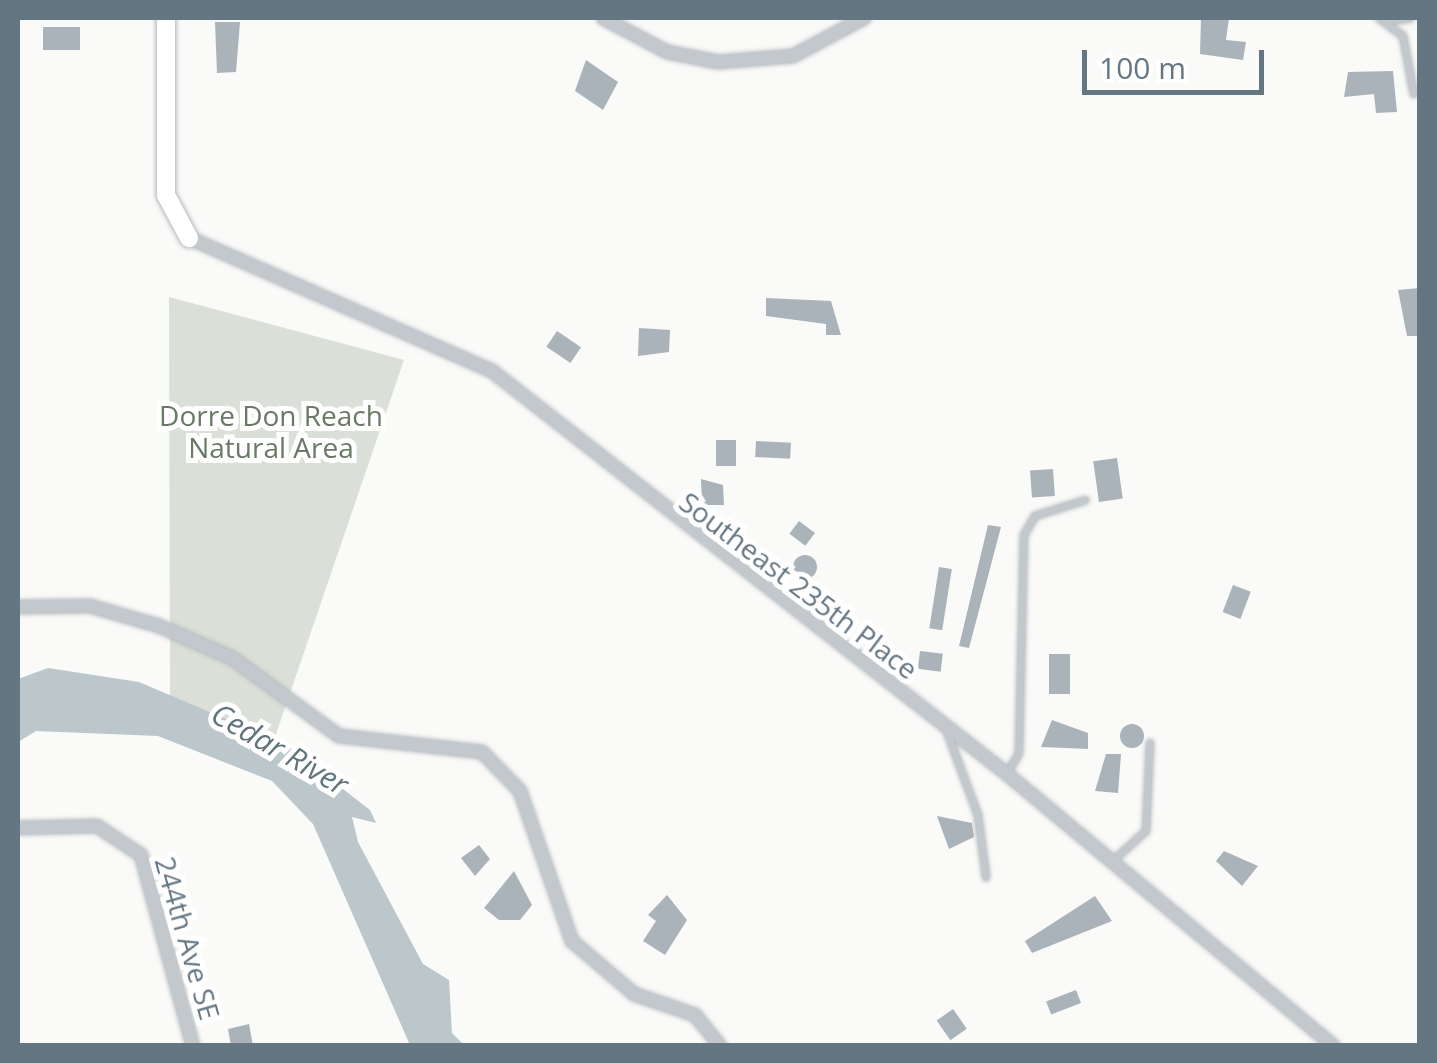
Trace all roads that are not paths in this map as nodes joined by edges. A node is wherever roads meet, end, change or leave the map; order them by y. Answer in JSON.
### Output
{"nodes":[{"id":1,"x":166,"y":18,"type":"edge"},
{"id":2,"x":603,"y":18,"type":"edge"},
{"id":3,"x":864,"y":18,"type":"edge"},
{"id":4,"x":1379,"y":18,"type":"edge"},
{"id":5,"x":1411,"y":18,"type":"edge"},
{"id":6,"x":1388,"y":21,"type":"junction"},
{"id":7,"x":1414,"y":94,"type":"dead end"},
{"id":8,"x":189,"y":238,"type":"joint"},
{"id":9,"x":1086,"y":500,"type":"dead end"},
{"id":10,"x":18,"y":607,"type":"edge"},
{"id":11,"x":946,"y":728,"type":"junction"},
{"id":12,"x":1150,"y":743,"type":"dead end"},
{"id":13,"x":1007,"y":774,"type":"junction"},
{"id":14,"x":18,"y":828,"type":"edge"},
{"id":15,"x":1113,"y":860,"type":"junction"},
{"id":16,"x":986,"y":877,"type":"dead end"},
{"id":17,"x":1328,"y":1044,"type":"edge"},
{"id":18,"x":193,"y":1046,"type":"edge"},
{"id":19,"x":720,"y":1046,"type":"edge"}],
"edges":[{"from":1,"to":8,"type":"street"},
{"from":2,"to":3,"type":"street"},
{"from":4,"to":6,"type":"lane"},
{"from":5,"to":6,"type":"lane"},
{"from":6,"to":7,"type":"lane"},
{"from":8,"to":11,"type":"street","name":"Southeast 235th Place"},
{"from":9,"to":13,"type":"lane"},
{"from":10,"to":19,"type":"street"},
{"from":11,"to":13,"type":"street","name":"Southeast 235th Place"},
{"from":11,"to":16,"type":"lane"},
{"from":12,"to":15,"type":"lane"},
{"from":13,"to":15,"type":"street","name":"Southeast 235th Place"},
{"from":14,"to":18,"type":"street","name":"244th Ave SE"},
{"from":15,"to":17,"type":"street","name":"Southeast 235th Place"}]}
